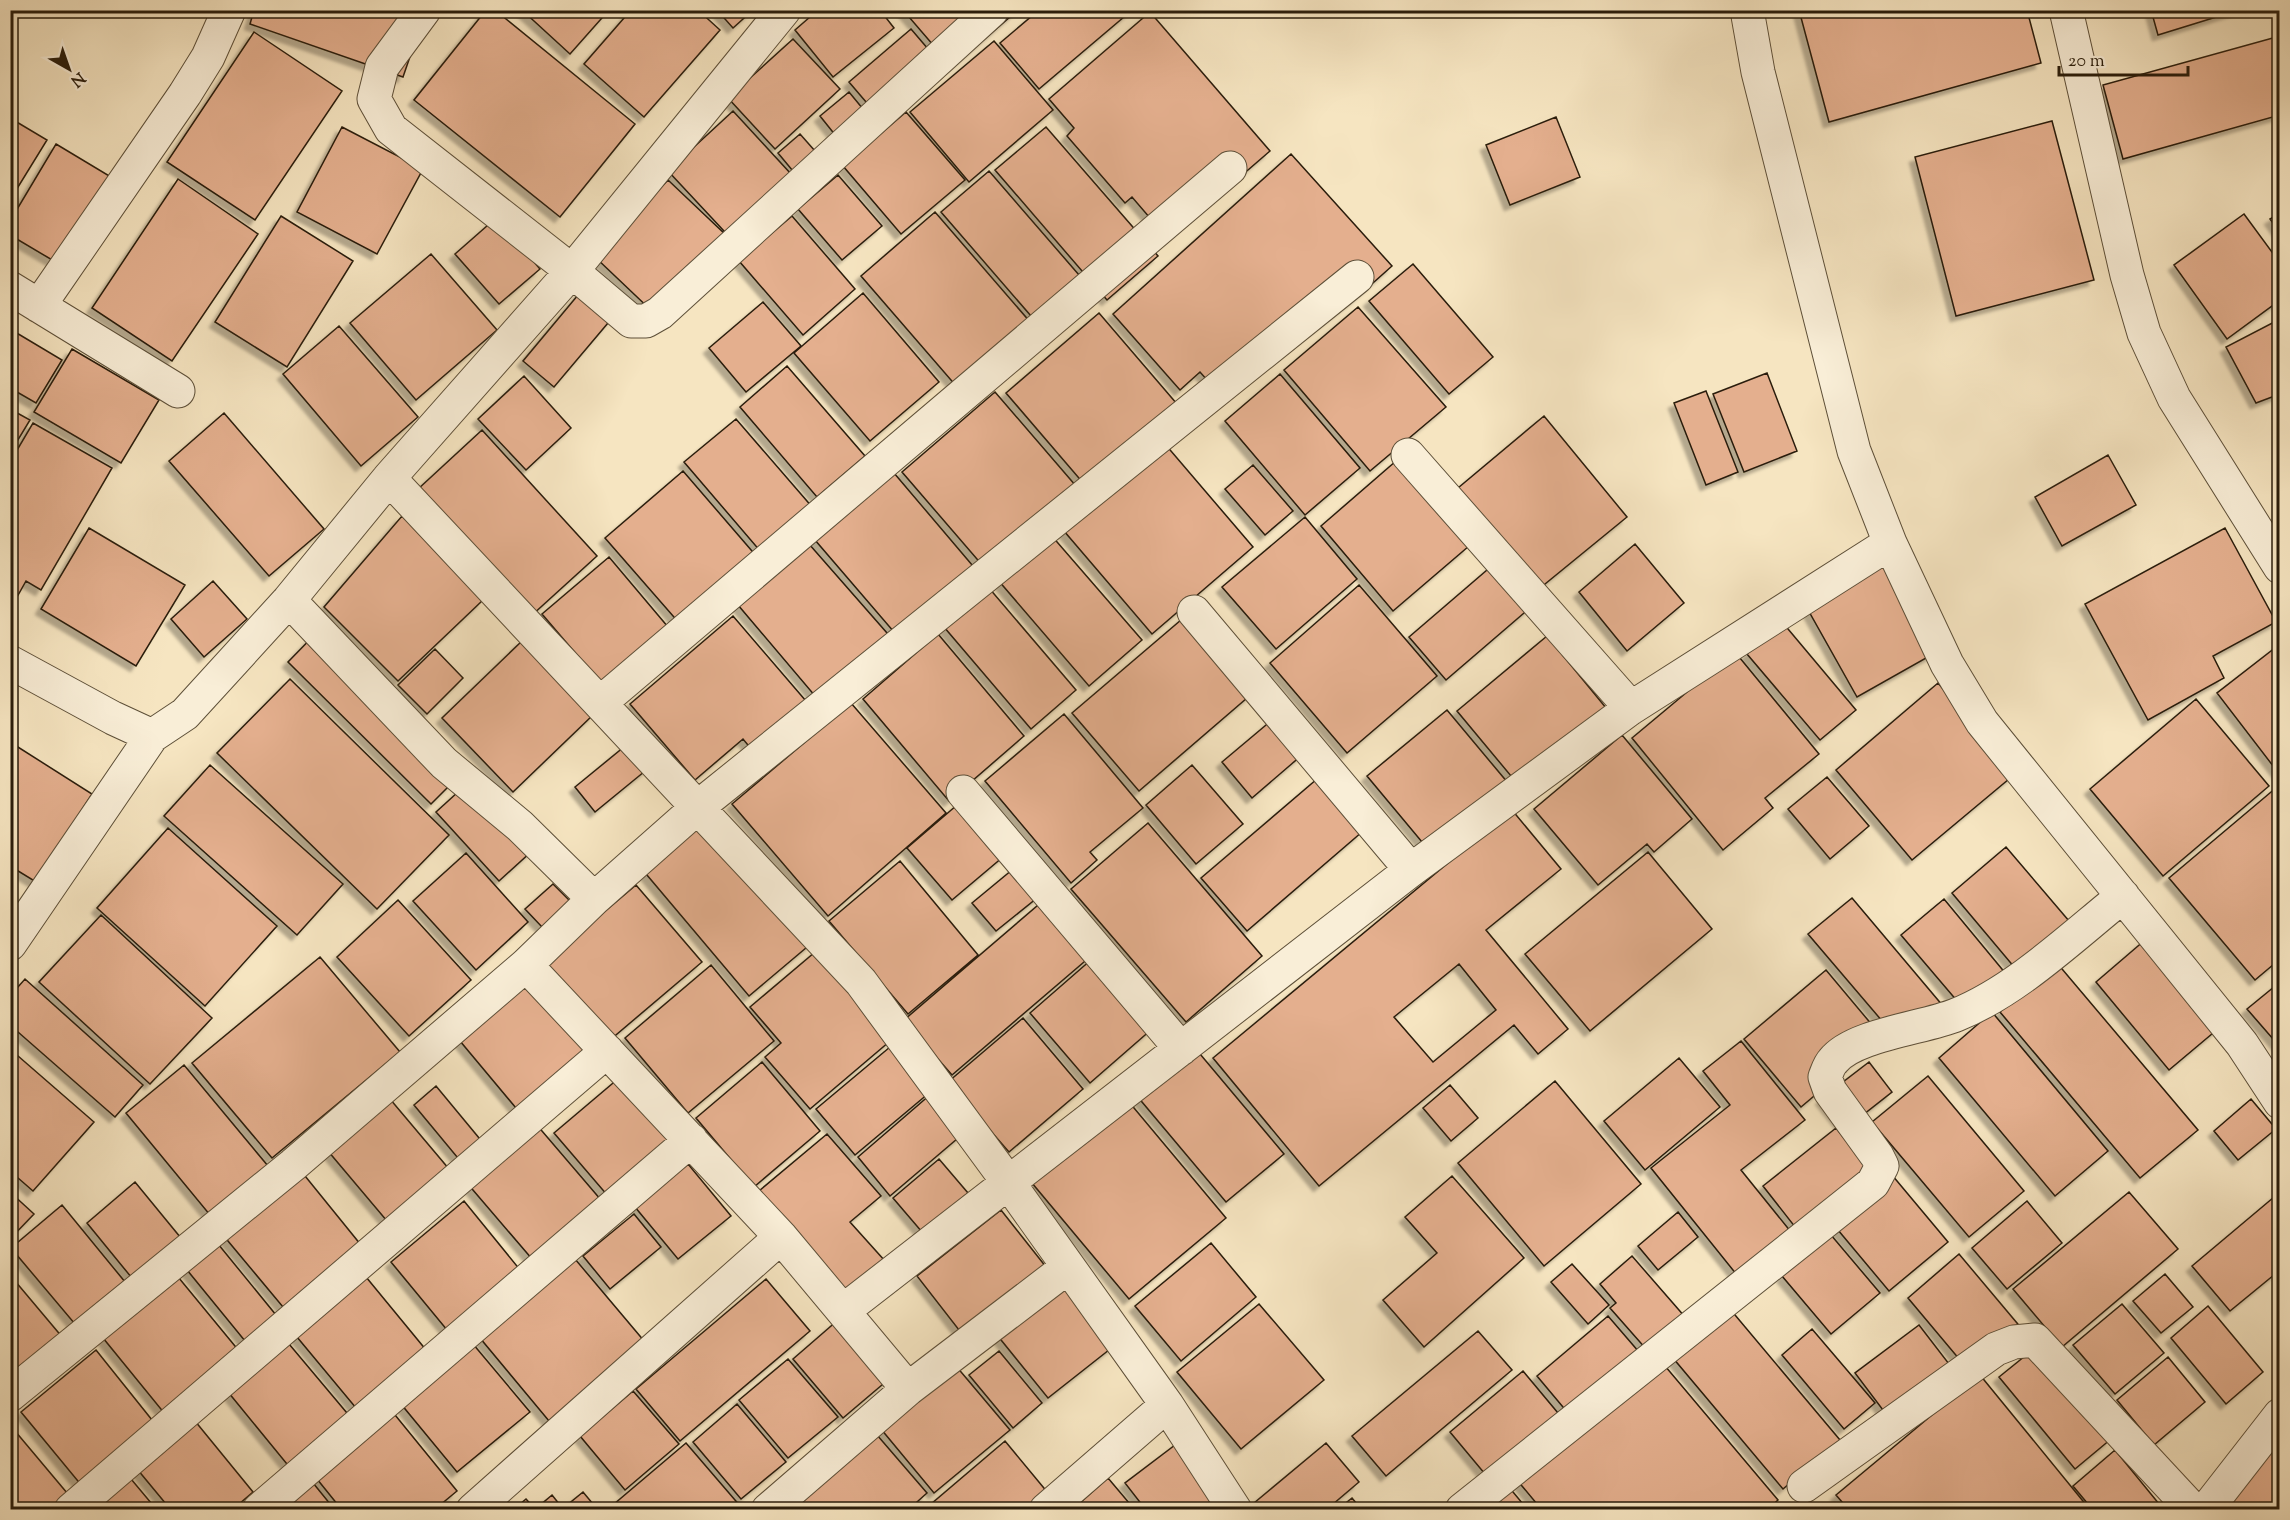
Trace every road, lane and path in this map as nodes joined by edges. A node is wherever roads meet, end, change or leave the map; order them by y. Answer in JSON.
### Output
{"nodes":[{"id":1,"x":229,"y":10,"type":"edge"},
{"id":2,"x":424,"y":10,"type":"edge"},
{"id":3,"x":784,"y":10,"type":"edge"},
{"id":4,"x":992,"y":10,"type":"edge"},
{"id":5,"x":1747,"y":10,"type":"edge"},
{"id":6,"x":2066,"y":10,"type":"edge"},
{"id":7,"x":1230,"y":168,"type":"dead end"},
{"id":8,"x":572,"y":271,"type":"junction"},
{"id":9,"x":1357,"y":277,"type":"dead end"},
{"id":10,"x":10,"y":288,"type":"edge"},
{"id":11,"x":39,"y":306,"type":"junction"},
{"id":12,"x":178,"y":391,"type":"dead end"},
{"id":13,"x":1408,"y":455,"type":"dead end"},
{"id":14,"x":389,"y":478,"type":"junction"},
{"id":15,"x":1890,"y":543,"type":"junction"},
{"id":16,"x":2280,"y":567,"type":"edge"},
{"id":17,"x":289,"y":600,"type":"junction"},
{"id":18,"x":1194,"y":612,"type":"dead end"},
{"id":19,"x":10,"y":662,"type":"edge"},
{"id":20,"x":600,"y":703,"type":"junction"},
{"id":21,"x":1631,"y":708,"type":"junction"},
{"id":22,"x":152,"y":736,"type":"junction"},
{"id":23,"x":963,"y":792,"type":"dead end"},
{"id":24,"x":698,"y":807,"type":"junction"},
{"id":25,"x":1411,"y":870,"type":"junction"},
{"id":26,"x":2123,"y":896,"type":"junction"},
{"id":27,"x":594,"y":899,"type":"junction"},
{"id":28,"x":10,"y":944,"type":"edge"},
{"id":29,"x":526,"y":965,"type":"junction"},
{"id":30,"x":1181,"y":1049,"type":"junction"},
{"id":31,"x":607,"y":1051,"type":"junction"},
{"id":32,"x":2280,"y":1102,"type":"edge"},
{"id":33,"x":691,"y":1140,"type":"junction"},
{"id":34,"x":1008,"y":1182,"type":"junction"},
{"id":35,"x":782,"y":1237,"type":"junction"},
{"id":36,"x":1068,"y":1267,"type":"junction"},
{"id":37,"x":843,"y":1311,"type":"junction"},
{"id":38,"x":909,"y":1389,"type":"junction"},
{"id":39,"x":10,"y":1395,"type":"edge"},
{"id":40,"x":1167,"y":1405,"type":"junction"},
{"id":41,"x":2280,"y":1415,"type":"edge"},
{"id":42,"x":1804,"y":1486,"type":"dead end"},
{"id":43,"x":71,"y":1509,"type":"edge"},
{"id":44,"x":259,"y":1509,"type":"edge"},
{"id":45,"x":472,"y":1509,"type":"edge"},
{"id":46,"x":768,"y":1509,"type":"edge"},
{"id":47,"x":1046,"y":1509,"type":"edge"},
{"id":48,"x":1235,"y":1509,"type":"edge"},
{"id":49,"x":1462,"y":1509,"type":"edge"},
{"id":50,"x":2193,"y":1509,"type":"edge"},
{"id":51,"x":2206,"y":1509,"type":"edge"}],
"edges":[{"from":1,"to":11,"type":"street"},
{"from":2,"to":8,"type":"street"},
{"from":3,"to":8,"type":"street"},
{"from":4,"to":8,"type":"street"},
{"from":5,"to":15,"type":"street"},
{"from":6,"to":16,"type":"street"},
{"from":7,"to":20,"type":"street"},
{"from":8,"to":14,"type":"street"},
{"from":9,"to":24,"type":"street"},
{"from":10,"to":11,"type":"street"},
{"from":11,"to":12,"type":"street"},
{"from":13,"to":21,"type":"street"},
{"from":14,"to":17,"type":"street"},
{"from":14,"to":20,"type":"street"},
{"from":15,"to":21,"type":"street"},
{"from":15,"to":26,"type":"street"},
{"from":17,"to":22,"type":"street"},
{"from":17,"to":27,"type":"street"},
{"from":18,"to":25,"type":"street"},
{"from":19,"to":22,"type":"street"},
{"from":20,"to":24,"type":"street"},
{"from":21,"to":25,"type":"street"},
{"from":22,"to":28,"type":"street"},
{"from":23,"to":30,"type":"street"},
{"from":24,"to":27,"type":"street"},
{"from":24,"to":34,"type":"street"},
{"from":25,"to":30,"type":"street"},
{"from":26,"to":32,"type":"street"},
{"from":26,"to":49,"type":"street"},
{"from":27,"to":29,"type":"street"},
{"from":29,"to":31,"type":"street"},
{"from":29,"to":39,"type":"street"},
{"from":30,"to":34,"type":"street"},
{"from":31,"to":33,"type":"street"},
{"from":31,"to":43,"type":"street"},
{"from":33,"to":35,"type":"street"},
{"from":33,"to":44,"type":"street"},
{"from":34,"to":36,"type":"street"},
{"from":34,"to":37,"type":"street"},
{"from":35,"to":37,"type":"street"},
{"from":35,"to":45,"type":"street"},
{"from":36,"to":38,"type":"street"},
{"from":36,"to":40,"type":"street"},
{"from":37,"to":38,"type":"street"},
{"from":38,"to":46,"type":"street"},
{"from":40,"to":47,"type":"street"},
{"from":40,"to":48,"type":"street"},
{"from":41,"to":51,"type":"street"},
{"from":42,"to":50,"type":"street"}]}
